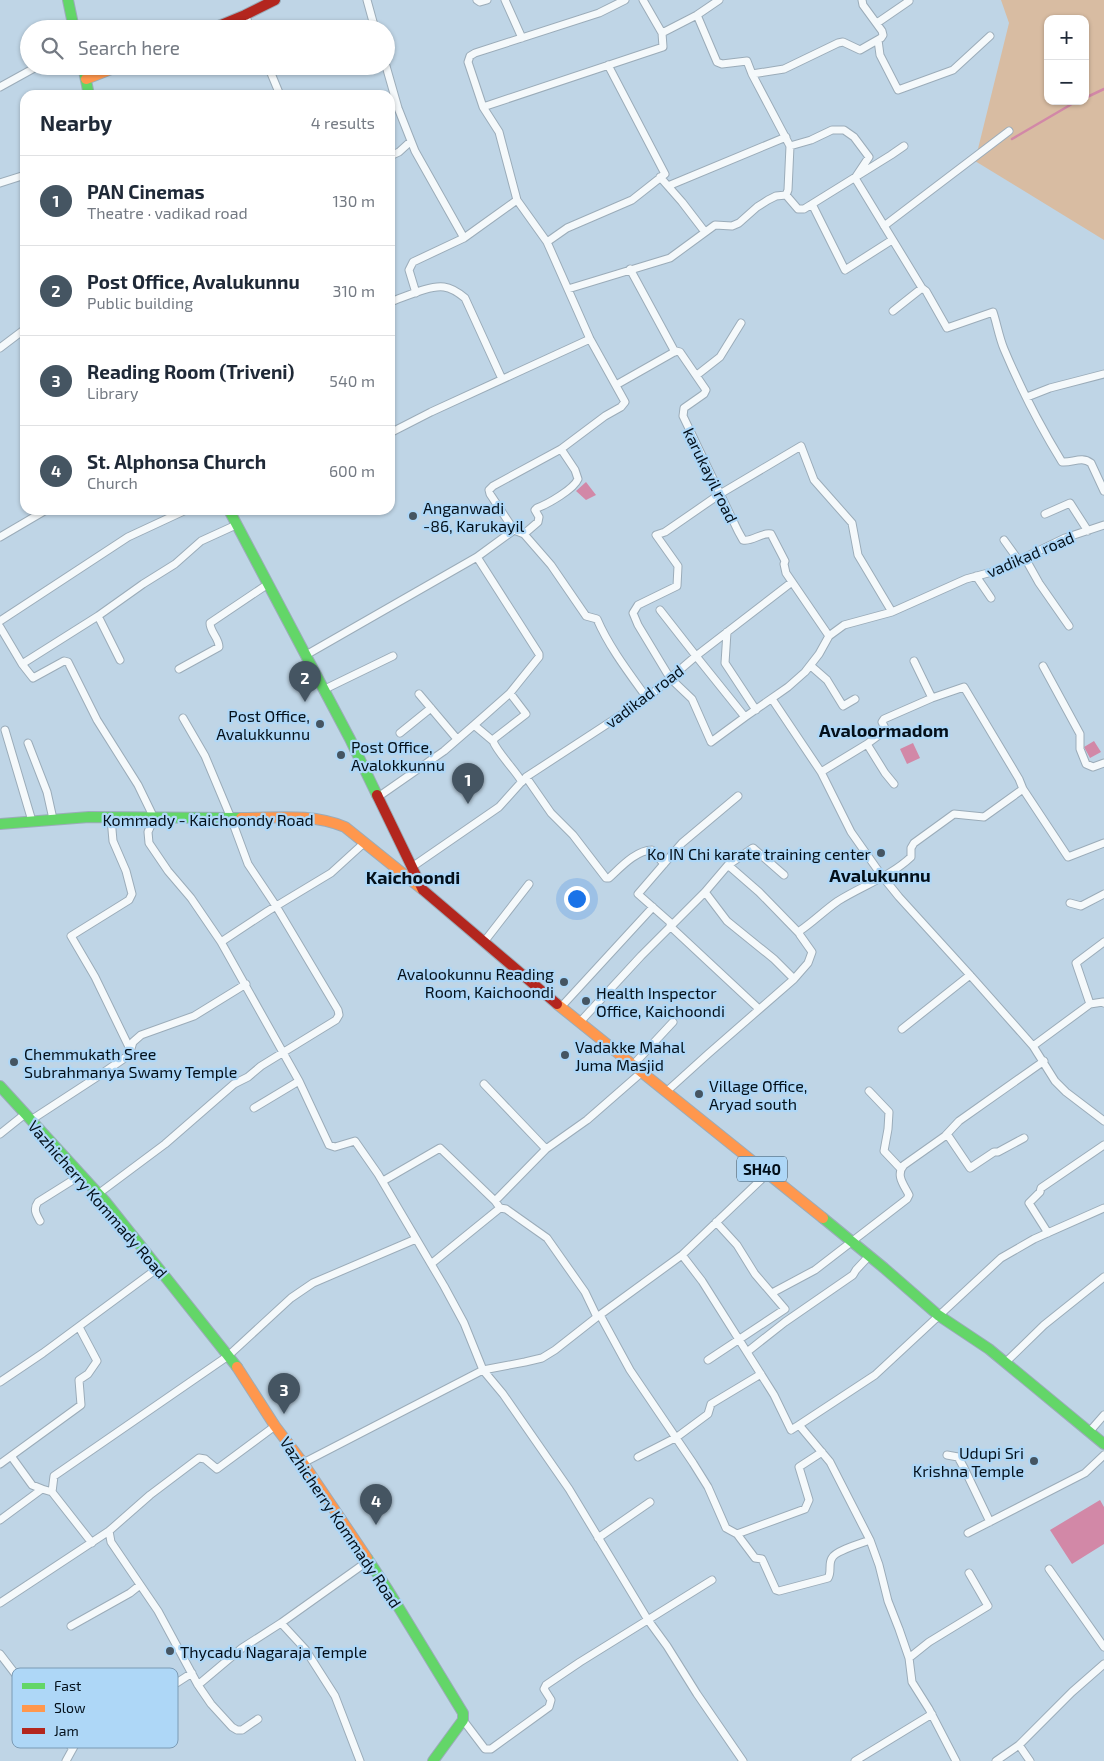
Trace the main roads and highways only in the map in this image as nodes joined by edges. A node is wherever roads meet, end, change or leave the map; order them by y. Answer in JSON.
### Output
{"nodes":[{"id":1,"x":68,"y":0,"type":"edge"},
{"id":2,"x":275,"y":0,"type":"edge"},
{"id":3,"x":72,"y":20,"type":"edge"},
{"id":4,"x":233,"y":20,"type":"edge"},
{"id":5,"x":85,"y":75,"type":"edge"},
{"id":6,"x":96,"y":75,"type":"edge"},
{"id":7,"x":86,"y":79,"type":"junction"},
{"id":8,"x":89,"y":90,"type":"edge"},
{"id":9,"x":231,"y":515,"type":"edge"},
{"id":10,"x":0,"y":824,"type":"edge"},
{"id":11,"x":423,"y":890,"type":"junction"},
{"id":12,"x":1,"y":1091,"type":"edge"},
{"id":13,"x":1104,"y":1444,"type":"edge"},
{"id":14,"x":433,"y":1761,"type":"edge"}],
"edges":[{"from":1,"to":3,"type":"main road"},
{"from":2,"to":4,"type":"main road"},
{"from":5,"to":7,"type":"main road"},
{"from":6,"to":7,"type":"main road"},
{"from":7,"to":8,"type":"main road"},
{"from":9,"to":11,"type":"main road","number":"SH40"},
{"from":10,"to":11,"type":"main road","name":"Kommady - Kaichoondy Road"},
{"from":11,"to":13,"type":"main road","number":"SH40"},
{"from":12,"to":14,"type":"main road","name":"Vazhicherry Kommady Road"}]}
